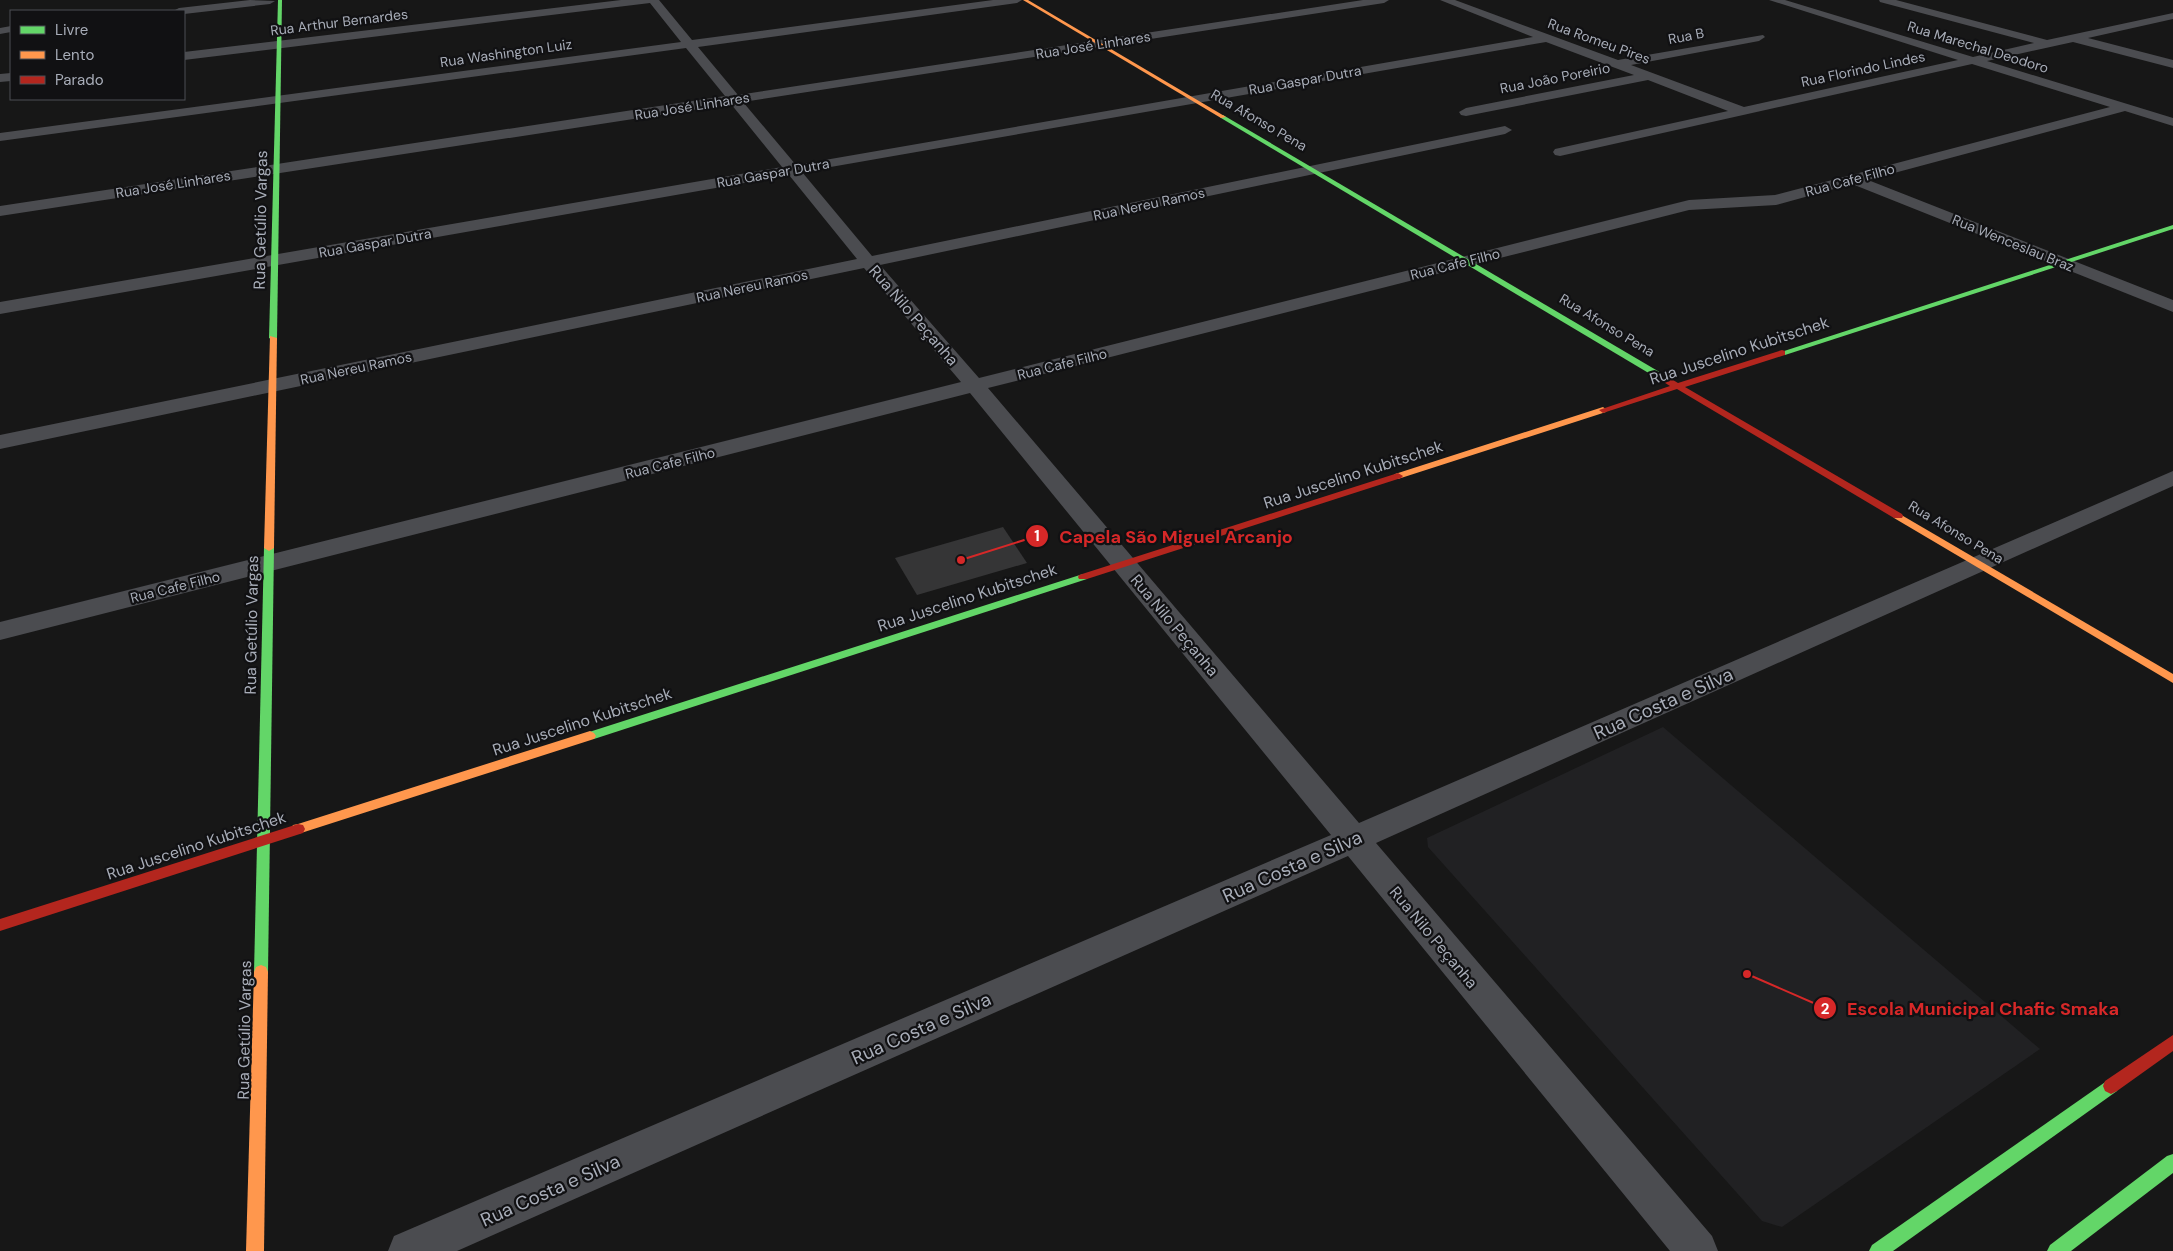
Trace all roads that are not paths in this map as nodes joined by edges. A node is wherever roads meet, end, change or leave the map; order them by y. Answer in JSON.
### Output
{"nodes":[{"id":1,"x":278,"y":0,"type":"edge"},
{"id":2,"x":648,"y":0,"type":"edge"},
{"id":3,"x":653,"y":0,"type":"edge"},
{"id":4,"x":1017,"y":0,"type":"edge"},
{"id":5,"x":1025,"y":0,"type":"edge"},
{"id":6,"x":1384,"y":0,"type":"edge"},
{"id":7,"x":1445,"y":0,"type":"edge"},
{"id":8,"x":1774,"y":0,"type":"edge"},
{"id":9,"x":1884,"y":0,"type":"edge"},
{"id":10,"x":1941,"y":3,"type":"dead end"},
{"id":11,"x":1915,"y":8,"type":"junction"},
{"id":12,"x":185,"y":10,"type":"edge"},
{"id":13,"x":2173,"y":16,"type":"edge"},
{"id":14,"x":1759,"y":37,"type":"dead end"},
{"id":15,"x":1547,"y":38,"type":"junction"},
{"id":16,"x":2072,"y":38,"type":"junction"},
{"id":17,"x":280,"y":44,"type":"junction"},
{"id":18,"x":690,"y":44,"type":"junction"},
{"id":19,"x":1100,"y":44,"type":"junction"},
{"id":20,"x":2046,"y":44,"type":"junction"},
{"id":21,"x":185,"y":56,"type":"edge"},
{"id":22,"x":1968,"y":61,"type":"junction"},
{"id":23,"x":1618,"y":64,"type":"junction"},
{"id":24,"x":2173,"y":64,"type":"edge"},
{"id":25,"x":1650,"y":76,"type":"junction"},
{"id":26,"x":278,"y":99,"type":"junction"},
{"id":27,"x":736,"y":99,"type":"junction"},
{"id":28,"x":1194,"y":99,"type":"junction"},
{"id":29,"x":2126,"y":108,"type":"junction"},
{"id":30,"x":1742,"y":111,"type":"junction"},
{"id":31,"x":1466,"y":112,"type":"dead end"},
{"id":32,"x":2173,"y":122,"type":"edge"},
{"id":33,"x":1505,"y":130,"type":"dead end"},
{"id":34,"x":0,"y":136,"type":"edge"},
{"id":35,"x":1560,"y":152,"type":"dead end"},
{"id":36,"x":277,"y":168,"type":"junction"},
{"id":37,"x":793,"y":169,"type":"junction"},
{"id":38,"x":1315,"y":170,"type":"junction"},
{"id":39,"x":1852,"y":179,"type":"junction"},
{"id":40,"x":0,"y":211,"type":"edge"},
{"id":41,"x":2173,"y":227,"type":"edge"},
{"id":42,"x":275,"y":260,"type":"junction"},
{"id":43,"x":1470,"y":261,"type":"junction"},
{"id":44,"x":868,"y":262,"type":"junction"},
{"id":45,"x":2064,"y":263,"type":"junction"},
{"id":46,"x":2173,"y":306,"type":"edge"},
{"id":47,"x":0,"y":308,"type":"edge"},
{"id":48,"x":273,"y":386,"type":"junction"},
{"id":49,"x":975,"y":386,"type":"junction"},
{"id":50,"x":1680,"y":386,"type":"junction"},
{"id":51,"x":0,"y":442,"type":"edge"},
{"id":52,"x":2173,"y":478,"type":"edge"},
{"id":53,"x":269,"y":564,"type":"junction"},
{"id":54,"x":1124,"y":564,"type":"junction"},
{"id":55,"x":1980,"y":564,"type":"junction"},
{"id":56,"x":0,"y":631,"type":"edge"},
{"id":57,"x":2173,"y":679,"type":"edge"},
{"id":58,"x":1352,"y":840,"type":"junction"},
{"id":59,"x":264,"y":841,"type":"junction"},
{"id":60,"x":0,"y":925,"type":"edge"},
{"id":61,"x":2173,"y":1042,"type":"edge"},
{"id":62,"x":2173,"y":1162,"type":"edge"},
{"id":63,"x":255,"y":1251,"type":"edge"},
{"id":64,"x":410,"y":1251,"type":"edge"},
{"id":65,"x":1697,"y":1251,"type":"edge"},
{"id":66,"x":1878,"y":1251,"type":"edge"},
{"id":67,"x":2056,"y":1251,"type":"edge"}],
"edges":[{"from":1,"to":12,"type":"street"},
{"from":1,"to":17,"type":"street","name":"Rua Getúlio Vargas"},
{"from":2,"to":17,"type":"street","name":"Rua Arthur Bernardes"},
{"from":3,"to":18,"type":"street","name":"Rua Nilo Peçanha"},
{"from":4,"to":18,"type":"street","name":"Rua Washington Luiz"},
{"from":5,"to":19,"type":"street","name":"Rua Afonso Pena"},
{"from":6,"to":19,"type":"street","name":"Rua José Linhares"},
{"from":7,"to":15,"type":"street","name":"Rua Romeu Pires"},
{"from":8,"to":22,"type":"street","name":"Rua Marechal Deodoro"},
{"from":9,"to":11,"type":"street"},
{"from":10,"to":11,"type":"street"},
{"from":11,"to":20,"type":"street"},
{"from":13,"to":16,"type":"street","name":"Rua Florindo Lindes"},
{"from":14,"to":23,"type":"street","name":"Rua B"},
{"from":15,"to":23,"type":"street","name":"Rua Romeu Pires"},
{"from":15,"to":28,"type":"street","name":"Rua Gaspar Dutra"},
{"from":16,"to":20,"type":"street","name":"Rua Florindo Lindes"},
{"from":16,"to":24,"type":"street"},
{"from":17,"to":21,"type":"street","name":"Rua Arthur Bernardes"},
{"from":17,"to":26,"type":"street","name":"Rua Getúlio Vargas"},
{"from":18,"to":26,"type":"street","name":"Rua Washington Luiz"},
{"from":18,"to":27,"type":"street","name":"Rua Nilo Peçanha"},
{"from":19,"to":27,"type":"street","name":"Rua José Linhares"},
{"from":19,"to":28,"type":"street","name":"Rua Afonso Pena"},
{"from":20,"to":22,"type":"street","name":"Rua Florindo Lindes"},
{"from":22,"to":29,"type":"street","name":"Rua Marechal Deodoro"},
{"from":22,"to":30,"type":"street","name":"Rua Florindo Lindes"},
{"from":23,"to":25,"type":"street","name":"Rua Romeu Pires"},
{"from":25,"to":30,"type":"street","name":"Rua Romeu Pires"},
{"from":25,"to":31,"type":"street","name":"Rua João Poreirio"},
{"from":26,"to":34,"type":"street","name":"Rua Washington Luiz"},
{"from":26,"to":36,"type":"street","name":"Rua Getúlio Vargas"},
{"from":27,"to":36,"type":"street","name":"Rua José Linhares"},
{"from":27,"to":37,"type":"street","name":"Rua Nilo Peçanha"},
{"from":28,"to":37,"type":"street","name":"Rua Gaspar Dutra"},
{"from":28,"to":38,"type":"street","name":"Rua Afonso Pena"},
{"from":29,"to":32,"type":"street","name":"Rua Marechal Deodoro"},
{"from":29,"to":39,"type":"street","name":"Rua Cafe Filho"},
{"from":30,"to":35,"type":"street","name":"Rua Florindo Lindes"},
{"from":33,"to":38,"type":"street","name":"Rua Nereu Ramos"},
{"from":36,"to":40,"type":"street","name":"Rua José Linhares"},
{"from":36,"to":42,"type":"street","name":"Rua Getúlio Vargas"},
{"from":37,"to":42,"type":"street","name":"Rua Gaspar Dutra"},
{"from":37,"to":44,"type":"street","name":"Rua Nilo Peçanha"},
{"from":38,"to":43,"type":"street","name":"Rua Afonso Pena"},
{"from":38,"to":44,"type":"street","name":"Rua Nereu Ramos"},
{"from":39,"to":43,"type":"street","name":"Rua Cafe Filho"},
{"from":39,"to":45,"type":"street","name":"Rua Wenceslau Braz"},
{"from":41,"to":45,"type":"street","name":"Rua Juscelino Kubitschek"},
{"from":42,"to":47,"type":"street","name":"Rua Gaspar Dutra"},
{"from":42,"to":48,"type":"street","name":"Rua Getúlio Vargas"},
{"from":43,"to":49,"type":"street","name":"Rua Cafe Filho"},
{"from":43,"to":50,"type":"street","name":"Rua Afonso Pena"},
{"from":44,"to":48,"type":"street","name":"Rua Nereu Ramos"},
{"from":44,"to":49,"type":"street","name":"Rua Nilo Peçanha"},
{"from":45,"to":46,"type":"street","name":"Rua Wenceslau Braz"},
{"from":45,"to":50,"type":"street","name":"Rua Juscelino Kubitschek"},
{"from":48,"to":51,"type":"street","name":"Rua Nereu Ramos"},
{"from":48,"to":53,"type":"street","name":"Rua Getúlio Vargas"},
{"from":49,"to":53,"type":"street","name":"Rua Cafe Filho"},
{"from":49,"to":54,"type":"street","name":"Rua Nilo Peçanha"},
{"from":50,"to":54,"type":"street","name":"Rua Juscelino Kubitschek"},
{"from":50,"to":55,"type":"street","name":"Rua Afonso Pena"},
{"from":52,"to":55,"type":"street","name":"Rua Costa e Silva"},
{"from":53,"to":56,"type":"street","name":"Rua Cafe Filho"},
{"from":53,"to":59,"type":"street","name":"Rua Getúlio Vargas"},
{"from":54,"to":58,"type":"street","name":"Rua Nilo Peçanha"},
{"from":54,"to":59,"type":"street","name":"Rua Juscelino Kubitschek"},
{"from":55,"to":57,"type":"street","name":"Rua Afonso Pena"},
{"from":55,"to":58,"type":"street","name":"Rua Costa e Silva"},
{"from":58,"to":64,"type":"street","name":"Rua Costa e Silva"},
{"from":58,"to":65,"type":"street","name":"Rua Nilo Peçanha"},
{"from":59,"to":60,"type":"street","name":"Rua Juscelino Kubitschek"},
{"from":59,"to":63,"type":"street","name":"Rua Getúlio Vargas"},
{"from":61,"to":66,"type":"street"},
{"from":62,"to":67,"type":"street"}]}
